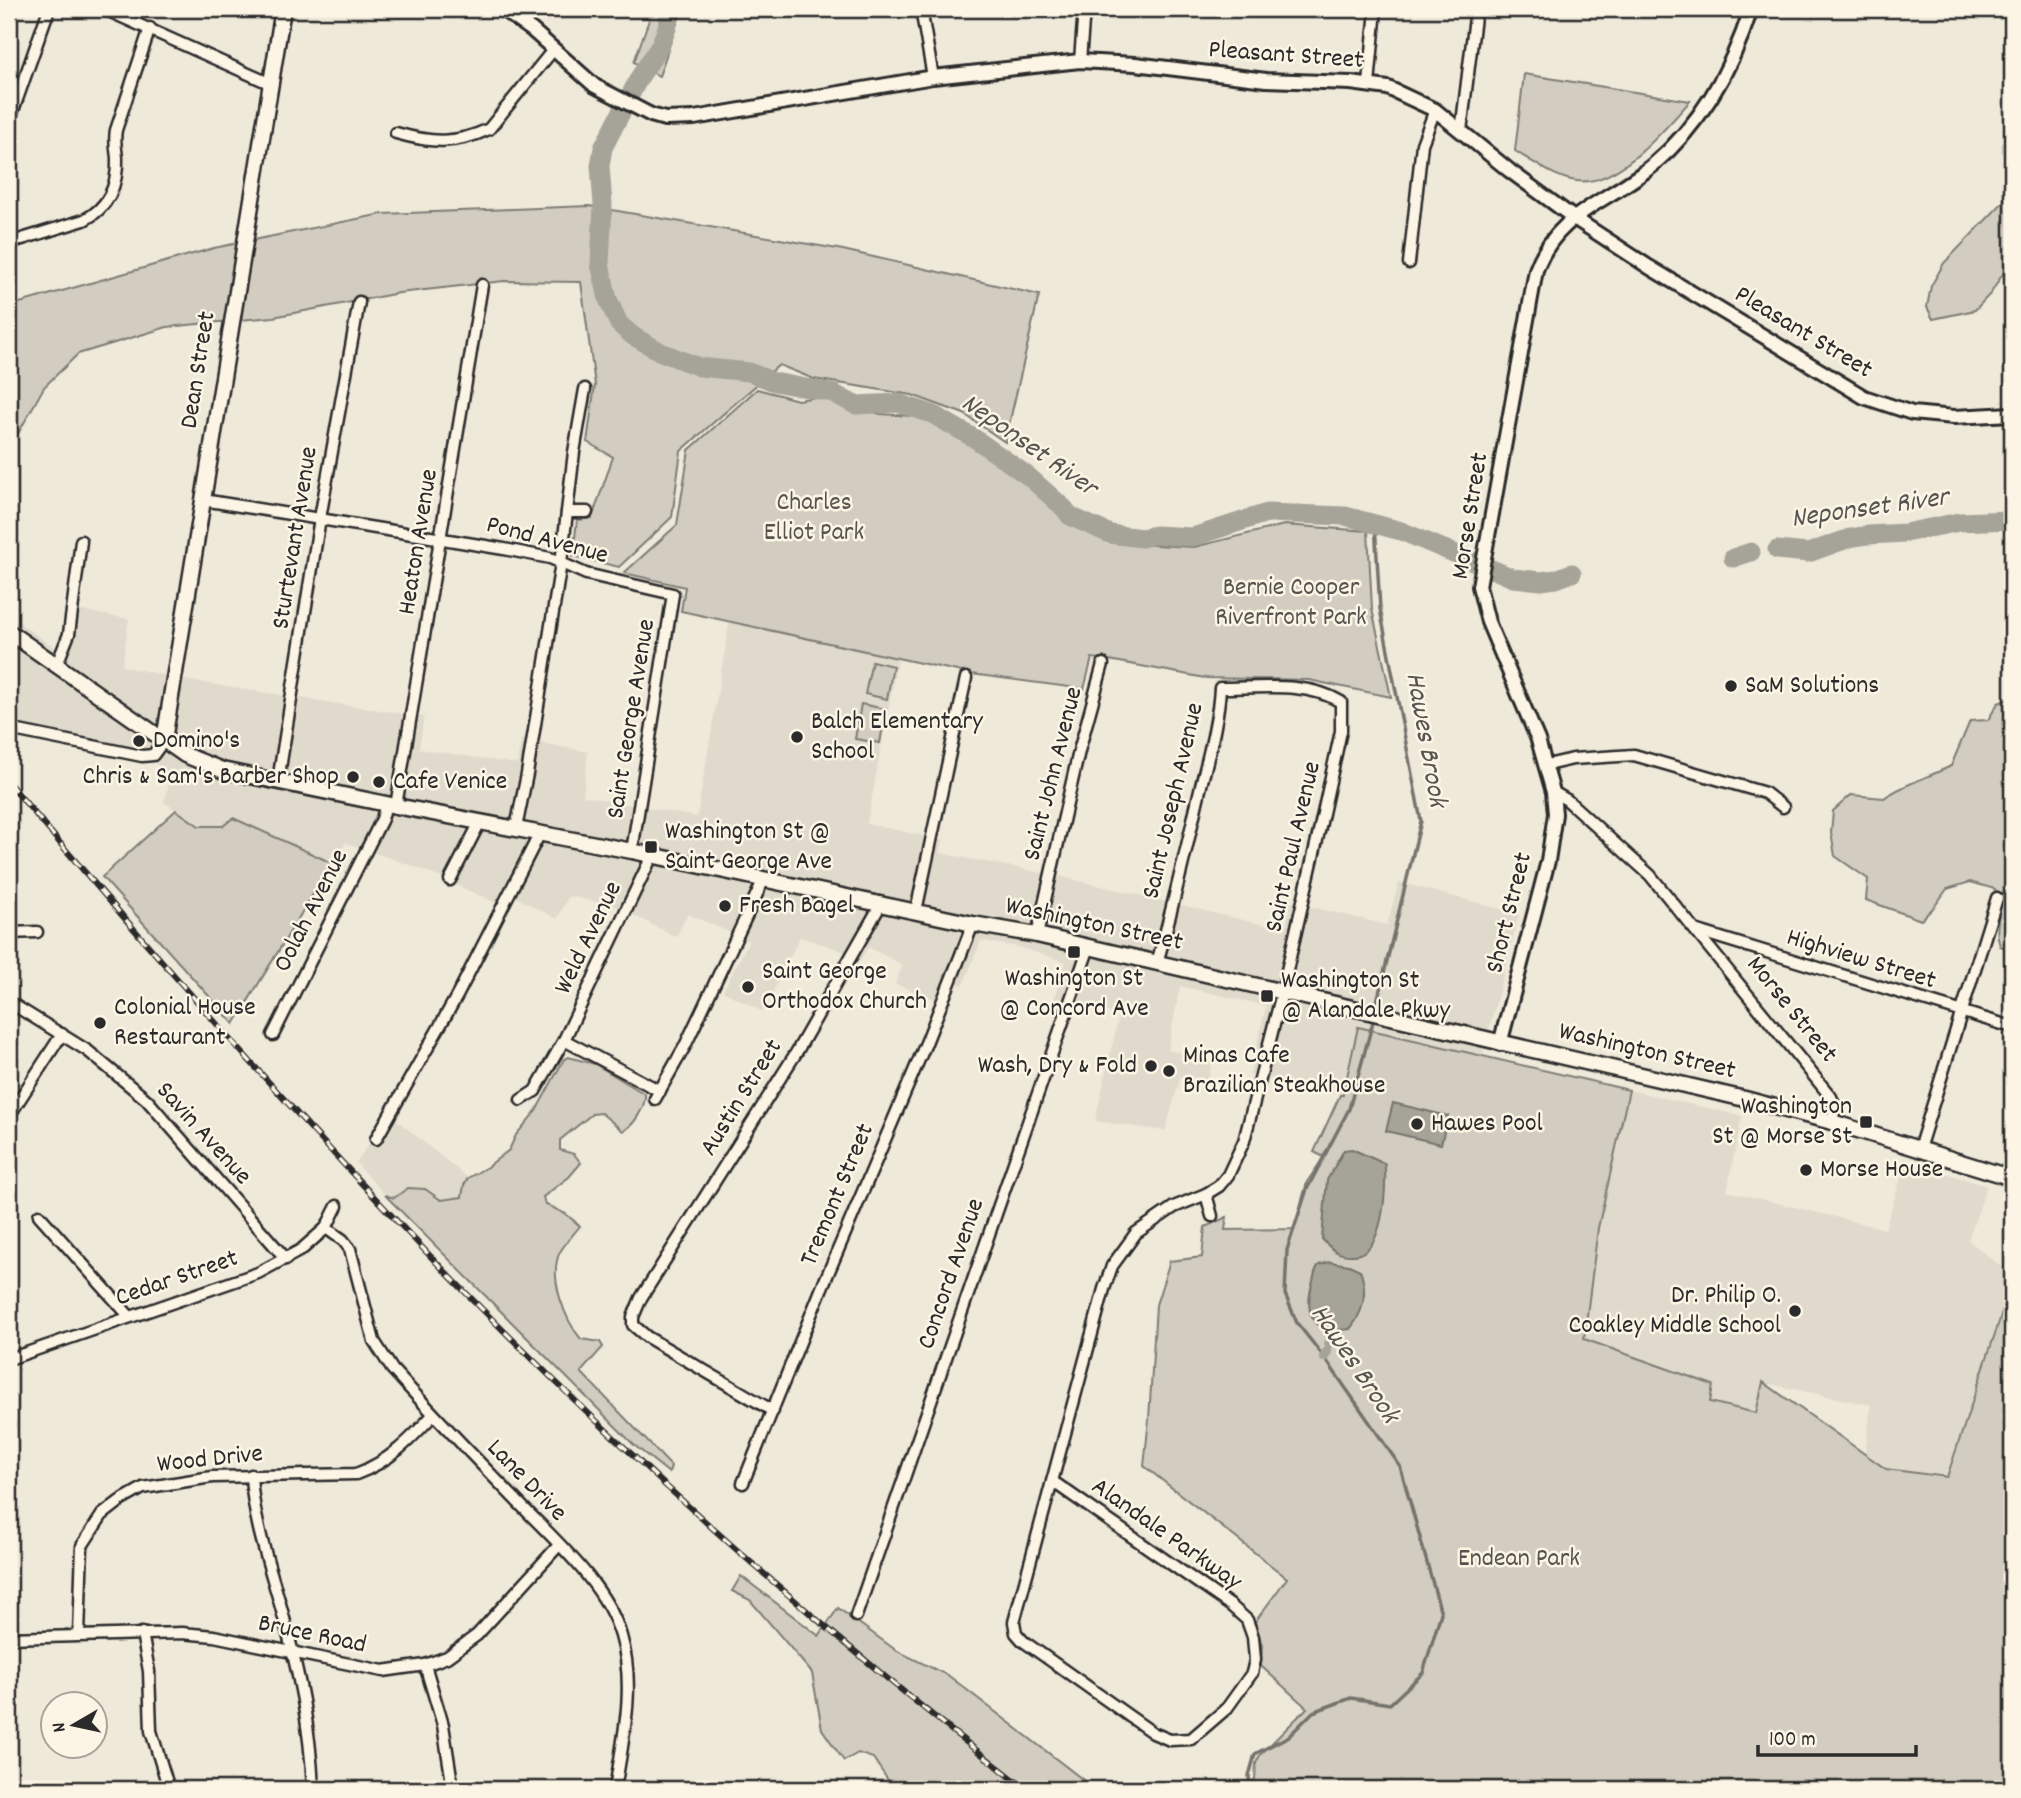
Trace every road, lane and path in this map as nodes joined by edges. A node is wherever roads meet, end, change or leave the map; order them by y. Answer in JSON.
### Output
{"nodes":[{"id":1,"x":49,"y":9,"type":"edge"},
{"id":2,"x":104,"y":9,"type":"edge"},
{"id":3,"x":283,"y":9,"type":"edge"},
{"id":4,"x":502,"y":9,"type":"edge"},
{"id":5,"x":921,"y":9,"type":"edge"},
{"id":6,"x":1084,"y":9,"type":"edge"},
{"id":7,"x":1376,"y":9,"type":"edge"},
{"id":8,"x":1476,"y":9,"type":"edge"},
{"id":9,"x":1751,"y":9,"type":"edge"},
{"id":10,"x":150,"y":28,"type":"junction"},
{"id":11,"x":553,"y":50,"type":"junction"},
{"id":12,"x":1080,"y":61,"type":"junction"},
{"id":13,"x":933,"y":77,"type":"junction"},
{"id":14,"x":271,"y":84,"type":"junction"},
{"id":15,"x":1369,"y":84,"type":"junction"},
{"id":16,"x":1434,"y":110,"type":"junction"},
{"id":17,"x":9,"y":122,"type":"edge"},
{"id":18,"x":1461,"y":131,"type":"junction"},
{"id":19,"x":396,"y":133,"type":"dead end"},
{"id":20,"x":1574,"y":218,"type":"junction"},
{"id":21,"x":9,"y":243,"type":"edge"},
{"id":22,"x":1409,"y":262,"type":"dead end"},
{"id":23,"x":482,"y":285,"type":"dead end"},
{"id":24,"x":359,"y":302,"type":"dead end"},
{"id":25,"x":584,"y":389,"type":"dead end"},
{"id":26,"x":2012,"y":414,"type":"edge"},
{"id":27,"x":203,"y":500,"type":"junction"},
{"id":28,"x":567,"y":512,"type":"junction"},
{"id":29,"x":587,"y":512,"type":"dead end"},
{"id":30,"x":320,"y":518,"type":"junction"},
{"id":31,"x":440,"y":538,"type":"junction"},
{"id":32,"x":81,"y":541,"type":"dead end"},
{"id":33,"x":561,"y":564,"type":"junction"},
{"id":34,"x":673,"y":594,"type":"joint"},
{"id":35,"x":9,"y":632,"type":"edge"},
{"id":36,"x":57,"y":664,"type":"junction"},
{"id":37,"x":1102,"y":664,"type":"dead end"},
{"id":38,"x":966,"y":678,"type":"dead end"},
{"id":39,"x":1220,"y":688,"type":"joint"},
{"id":40,"x":9,"y":729,"type":"edge"},
{"id":41,"x":164,"y":740,"type":"junction"},
{"id":42,"x":1547,"y":765,"type":"junction"},
{"id":43,"x":278,"y":781,"type":"junction"},
{"id":44,"x":1553,"y":792,"type":"junction"},
{"id":45,"x":391,"y":805,"type":"junction"},
{"id":46,"x":1783,"y":807,"type":"dead end"},
{"id":47,"x":481,"y":822,"type":"junction"},
{"id":48,"x":516,"y":828,"type":"junction"},
{"id":49,"x":540,"y":833,"type":"junction"},
{"id":50,"x":632,"y":851,"type":"junction"},
{"id":51,"x":652,"y":856,"type":"junction"},
{"id":52,"x":450,"y":880,"type":"dead end"},
{"id":53,"x":763,"y":881,"type":"junction"},
{"id":54,"x":1997,"y":898,"type":"dead end"},
{"id":55,"x":881,"y":904,"type":"junction"},
{"id":56,"x":916,"y":911,"type":"junction"},
{"id":57,"x":973,"y":924,"type":"junction"},
{"id":58,"x":1698,"y":931,"type":"junction"},
{"id":59,"x":37,"y":932,"type":"dead end"},
{"id":60,"x":9,"y":933,"type":"edge"},
{"id":61,"x":1037,"y":935,"type":"junction"},
{"id":62,"x":1089,"y":947,"type":"junction"},
{"id":63,"x":1157,"y":963,"type":"junction"},
{"id":64,"x":1282,"y":992,"type":"junction"},
{"id":65,"x":9,"y":1002,"type":"edge"},
{"id":66,"x":1962,"y":1012,"type":"junction"},
{"id":67,"x":2012,"y":1027,"type":"edge"},
{"id":68,"x":62,"y":1034,"type":"junction"},
{"id":69,"x":273,"y":1035,"type":"dead end"},
{"id":70,"x":564,"y":1040,"type":"junction"},
{"id":71,"x":1500,"y":1044,"type":"junction"},
{"id":72,"x":521,"y":1100,"type":"dead end"},
{"id":73,"x":9,"y":1116,"type":"edge"},
{"id":74,"x":1832,"y":1122,"type":"junction"},
{"id":75,"x":376,"y":1139,"type":"dead end"},
{"id":76,"x":1919,"y":1149,"type":"junction"},
{"id":77,"x":2012,"y":1178,"type":"edge"},
{"id":78,"x":1206,"y":1194,"type":"junction"},
{"id":79,"x":337,"y":1206,"type":"dead end"},
{"id":80,"x":39,"y":1215,"type":"dead end"},
{"id":81,"x":1212,"y":1216,"type":"dead end"},
{"id":82,"x":326,"y":1228,"type":"junction"},
{"id":83,"x":286,"y":1259,"type":"junction"},
{"id":84,"x":130,"y":1317,"type":"junction"},
{"id":85,"x":9,"y":1359,"type":"edge"},
{"id":86,"x":773,"y":1411,"type":"junction"},
{"id":87,"x":433,"y":1415,"type":"junction"},
{"id":88,"x":251,"y":1475,"type":"junction"},
{"id":89,"x":1052,"y":1481,"type":"junction"},
{"id":90,"x":743,"y":1483,"type":"dead end"},
{"id":91,"x":559,"y":1545,"type":"junction"},
{"id":92,"x":856,"y":1616,"type":"dead end"},
{"id":93,"x":142,"y":1633,"type":"junction"},
{"id":94,"x":79,"y":1635,"type":"junction"},
{"id":95,"x":9,"y":1638,"type":"edge"},
{"id":96,"x":293,"y":1652,"type":"junction"},
{"id":97,"x":425,"y":1665,"type":"junction"},
{"id":98,"x":169,"y":1789,"type":"edge"},
{"id":99,"x":313,"y":1789,"type":"edge"},
{"id":100,"x":453,"y":1789,"type":"edge"},
{"id":101,"x":615,"y":1789,"type":"edge"}],
"edges":[{"from":1,"to":17,"type":"street"},
{"from":2,"to":10,"type":"street"},
{"from":3,"to":14,"type":"main road","name":"Dean Street"},
{"from":4,"to":11,"type":"street","name":"Pleasant Street"},
{"from":5,"to":13,"type":"street"},
{"from":6,"to":12,"type":"street"},
{"from":7,"to":15,"type":"street"},
{"from":8,"to":18,"type":"street"},
{"from":9,"to":20,"type":"street","name":"Morse Street"},
{"from":10,"to":14,"type":"street"},
{"from":10,"to":21,"type":"street"},
{"from":11,"to":13,"type":"street","name":"Pleasant Street"},
{"from":11,"to":19,"type":"street"},
{"from":12,"to":13,"type":"street","name":"Pleasant Street"},
{"from":12,"to":15,"type":"street","name":"Pleasant Street"},
{"from":14,"to":27,"type":"main road","name":"Dean Street"},
{"from":15,"to":16,"type":"street","name":"Pleasant Street"},
{"from":16,"to":18,"type":"street","name":"Pleasant Street"},
{"from":16,"to":22,"type":"street"},
{"from":18,"to":20,"type":"street","name":"Pleasant Street"},
{"from":20,"to":26,"type":"street","name":"Pleasant Street"},
{"from":20,"to":42,"type":"street","name":"Morse Street"},
{"from":23,"to":31,"type":"street","name":"Heaton Avenue"},
{"from":24,"to":30,"type":"street","name":"Sturtevant Avenue"},
{"from":25,"to":28,"type":"street"},
{"from":27,"to":30,"type":"street","name":"Pond Avenue"},
{"from":27,"to":41,"type":"main road","name":"Dean Street"},
{"from":28,"to":29,"type":"street"},
{"from":28,"to":33,"type":"street"},
{"from":30,"to":31,"type":"street","name":"Pond Avenue"},
{"from":30,"to":43,"type":"street","name":"Sturtevant Avenue"},
{"from":31,"to":33,"type":"street","name":"Pond Avenue"},
{"from":31,"to":45,"type":"street","name":"Heaton Avenue"},
{"from":32,"to":36,"type":"street"},
{"from":33,"to":34,"type":"street","name":"Pond Avenue"},
{"from":33,"to":48,"type":"street"},
{"from":34,"to":50,"type":"street","name":"Saint George Avenue"},
{"from":35,"to":36,"type":"main road","name":"Washington Street"},
{"from":36,"to":41,"type":"main road","name":"Washington Street"},
{"from":37,"to":61,"type":"street","name":"Saint John Avenue"},
{"from":38,"to":56,"type":"street"},
{"from":39,"to":63,"type":"street","name":"Saint Joseph Avenue"},
{"from":39,"to":64,"type":"street","name":"Saint Paul Avenue"},
{"from":40,"to":41,"type":"street"},
{"from":41,"to":43,"type":"main road","name":"Washington Street"},
{"from":42,"to":44,"type":"street","name":"Morse Street"},
{"from":42,"to":46,"type":"street"},
{"from":43,"to":45,"type":"main road","name":"Washington Street"},
{"from":44,"to":58,"type":"street","name":"Morse Street"},
{"from":44,"to":71,"type":"street","name":"Short Street"},
{"from":45,"to":47,"type":"main road","name":"Washington Street"},
{"from":45,"to":69,"type":"street","name":"Oolah Avenue"},
{"from":47,"to":48,"type":"main road","name":"Washington Street"},
{"from":47,"to":52,"type":"street"},
{"from":48,"to":49,"type":"main road","name":"Washington Street"},
{"from":49,"to":50,"type":"main road","name":"Washington Street"},
{"from":49,"to":75,"type":"street"},
{"from":50,"to":51,"type":"main road","name":"Washington Street"},
{"from":51,"to":53,"type":"main road","name":"Washington Street"},
{"from":51,"to":70,"type":"street","name":"Weld Avenue"},
{"from":53,"to":55,"type":"main road","name":"Washington Street"},
{"from":53,"to":70,"type":"street"},
{"from":54,"to":66,"type":"street"},
{"from":55,"to":56,"type":"main road","name":"Washington Street"},
{"from":55,"to":86,"type":"street","name":"Austin Street"},
{"from":56,"to":57,"type":"main road","name":"Washington Street"},
{"from":57,"to":61,"type":"main road","name":"Washington Street"},
{"from":57,"to":86,"type":"street","name":"Tremont Street"},
{"from":58,"to":66,"type":"street","name":"Highview Street"},
{"from":58,"to":74,"type":"street","name":"Morse Street"},
{"from":59,"to":60,"type":"street"},
{"from":61,"to":62,"type":"main road","name":"Washington Street"},
{"from":62,"to":63,"type":"main road","name":"Washington Street"},
{"from":62,"to":92,"type":"street","name":"Concord Avenue"},
{"from":63,"to":64,"type":"main road","name":"Washington Street"},
{"from":64,"to":71,"type":"main road","name":"Washington Street"},
{"from":64,"to":78,"type":"street","name":"Alandale Parkway"},
{"from":65,"to":68,"type":"street","name":"Savin Avenue"},
{"from":66,"to":67,"type":"street","name":"Highview Street"},
{"from":66,"to":76,"type":"street"},
{"from":68,"to":73,"type":"street"},
{"from":68,"to":83,"type":"street","name":"Savin Avenue"},
{"from":70,"to":72,"type":"street","name":"Weld Avenue"},
{"from":71,"to":74,"type":"main road","name":"Washington Street"},
{"from":74,"to":76,"type":"main road","name":"Washington Street"},
{"from":76,"to":77,"type":"main road","name":"Washington Street"},
{"from":78,"to":81,"type":"street"},
{"from":78,"to":89,"type":"street","name":"Alandale Parkway"},
{"from":79,"to":82,"type":"street","name":"Cedar Street"},
{"from":80,"to":84,"type":"street"},
{"from":82,"to":83,"type":"street","name":"Cedar Street"},
{"from":82,"to":87,"type":"street","name":"Lane Drive"},
{"from":83,"to":84,"type":"street","name":"Cedar Street"},
{"from":84,"to":85,"type":"street","name":"Cedar Street"},
{"from":86,"to":90,"type":"street","name":"Tremont Street"},
{"from":87,"to":88,"type":"street","name":"Wood Drive"},
{"from":87,"to":91,"type":"street","name":"Lane Drive"},
{"from":88,"to":94,"type":"street","name":"Wood Drive"},
{"from":88,"to":96,"type":"street"},
{"from":89,"to":89,"type":"street","name":"Alandale Parkway"},
{"from":91,"to":97,"type":"street","name":"Bruce Road"},
{"from":91,"to":101,"type":"street","name":"Lane Drive"},
{"from":93,"to":94,"type":"street","name":"Bruce Road"},
{"from":93,"to":96,"type":"street","name":"Bruce Road"},
{"from":93,"to":98,"type":"street"},
{"from":94,"to":95,"type":"street","name":"Bruce Road"},
{"from":96,"to":97,"type":"street","name":"Bruce Road"},
{"from":96,"to":99,"type":"street"},
{"from":97,"to":100,"type":"street"}]}
